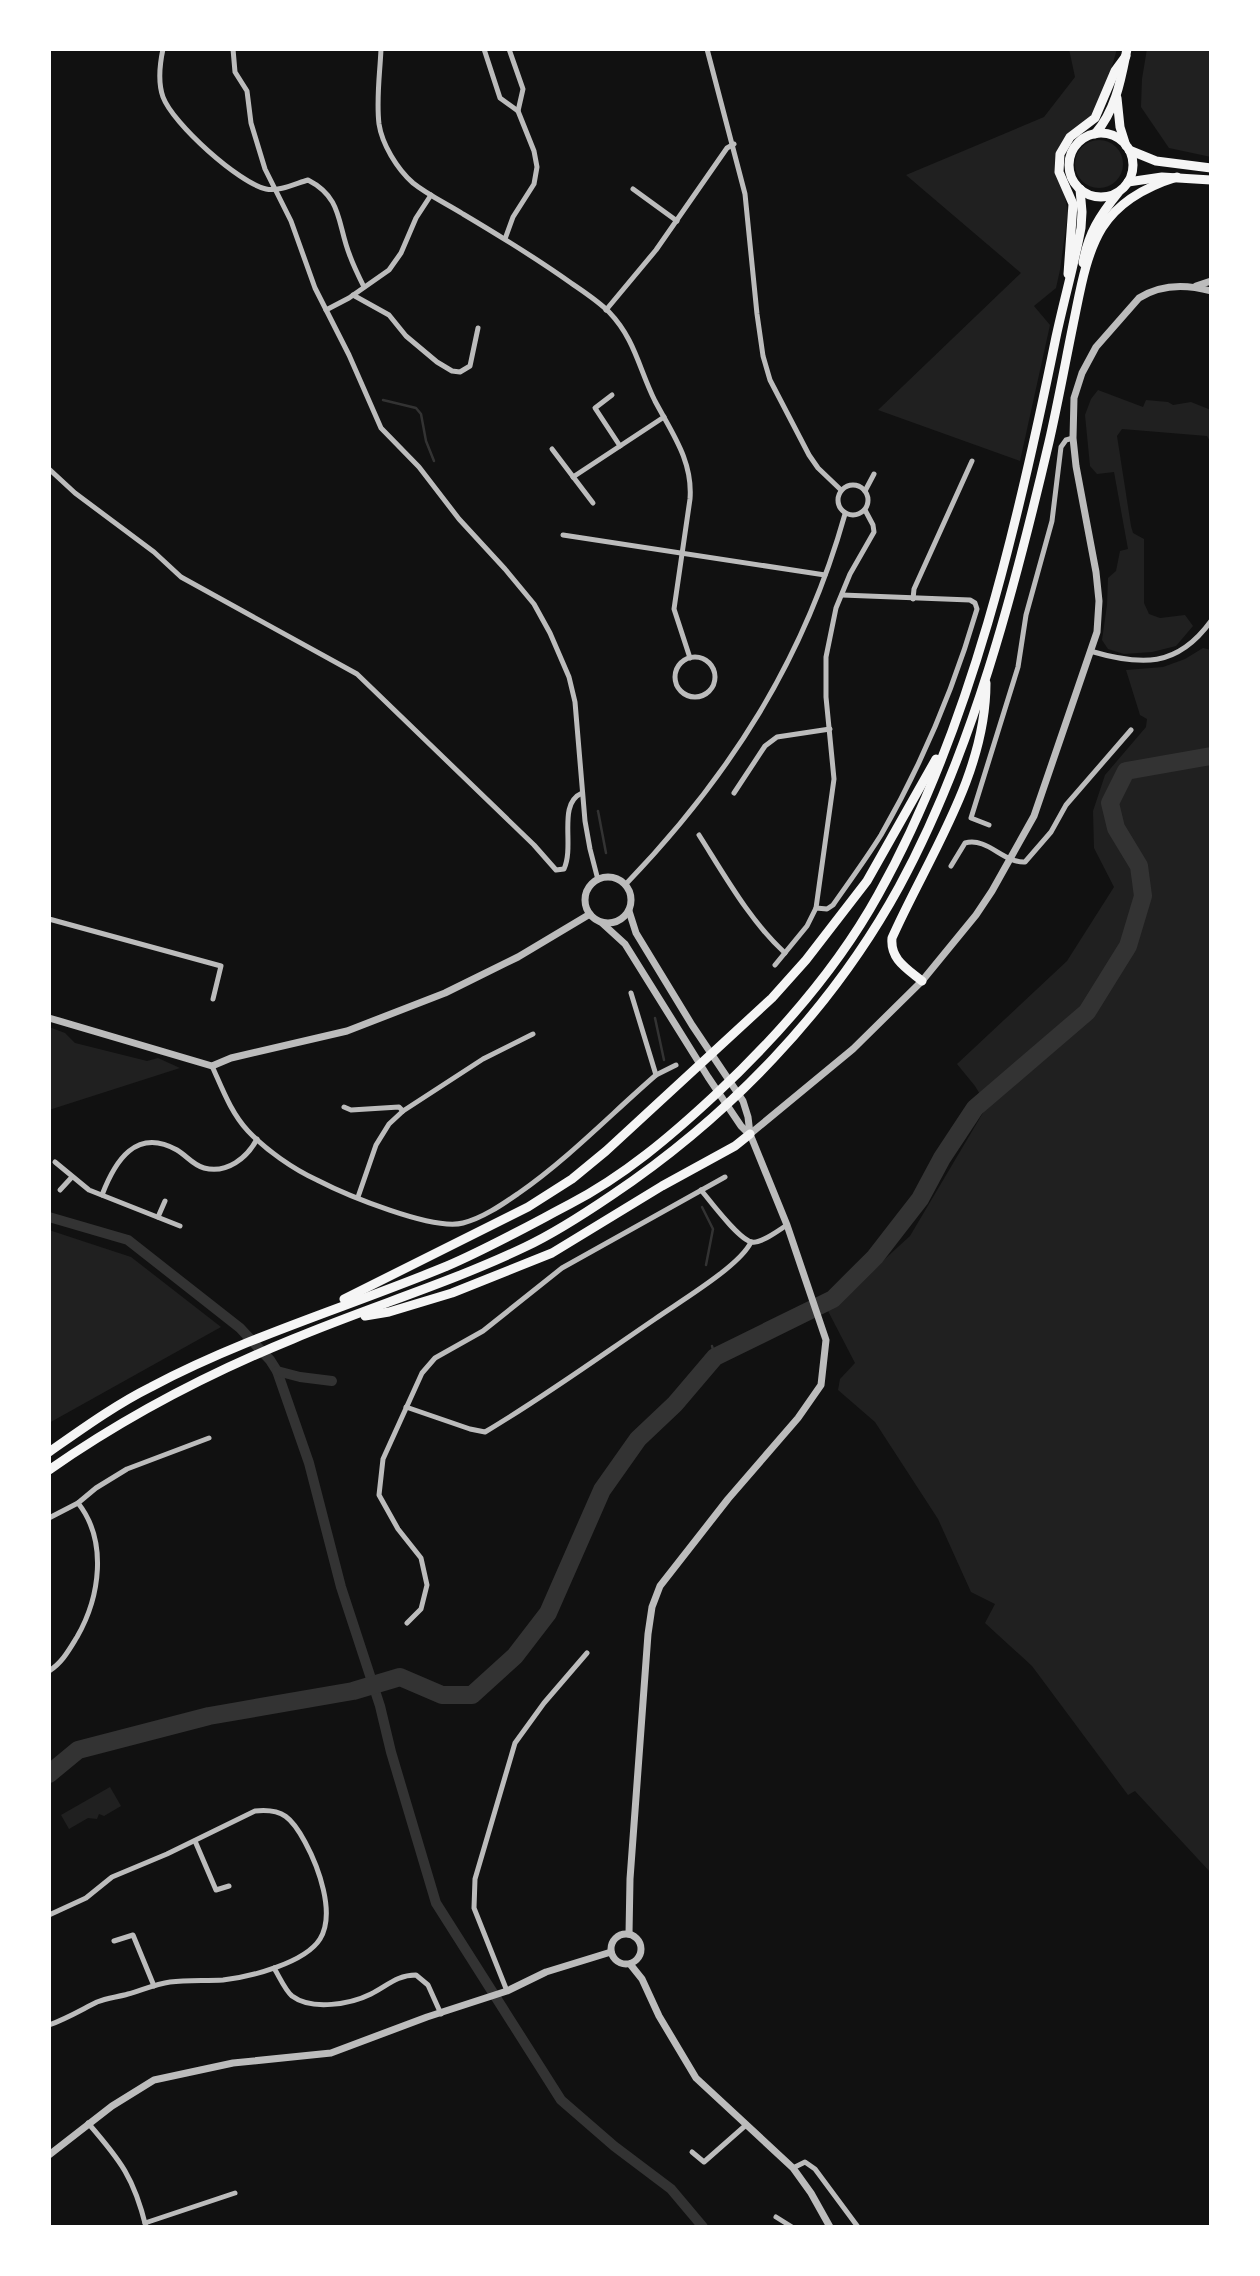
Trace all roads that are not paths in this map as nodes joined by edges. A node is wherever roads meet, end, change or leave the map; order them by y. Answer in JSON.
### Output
{"nodes":[{"id":1,"x":163,"y":49,"type":"edge"},
{"id":2,"x":233,"y":49,"type":"edge"},
{"id":3,"x":381,"y":49,"type":"edge"},
{"id":4,"x":484,"y":49,"type":"edge"},
{"id":5,"x":509,"y":49,"type":"edge"},
{"id":6,"x":708,"y":49,"type":"edge"},
{"id":7,"x":1126,"y":53,"type":"edge"},
{"id":8,"x":1117,"y":96,"type":"junction"},
{"id":9,"x":518,"y":111,"type":"junction"},
{"id":10,"x":1095,"y":134,"type":"junction"},
{"id":11,"x":734,"y":144,"type":"junction"},
{"id":12,"x":1128,"y":148,"type":"junction"},
{"id":13,"x":1211,"y":169,"type":"edge"},
{"id":14,"x":1177,"y":177,"type":"junction"},
{"id":15,"x":1211,"y":180,"type":"edge"},
{"id":16,"x":1128,"y":182,"type":"junction"},
{"id":17,"x":633,"y":189,"type":"dead end"},
{"id":18,"x":1080,"y":189,"type":"junction"},
{"id":19,"x":274,"y":190,"type":"junction"},
{"id":20,"x":1121,"y":190,"type":"junction"},
{"id":21,"x":431,"y":195,"type":"junction"},
{"id":22,"x":677,"y":220,"type":"junction"},
{"id":23,"x":505,"y":239,"type":"junction"},
{"id":24,"x":1068,"y":279,"type":"junction"},
{"id":25,"x":1083,"y":279,"type":"junction"},
{"id":26,"x":1211,"y":281,"type":"edge"},
{"id":27,"x":1195,"y":286,"type":"junction"},
{"id":28,"x":364,"y":287,"type":"junction"},
{"id":29,"x":1211,"y":291,"type":"edge"},
{"id":30,"x":353,"y":295,"type":"junction"},
{"id":31,"x":326,"y":310,"type":"junction"},
{"id":32,"x":607,"y":310,"type":"junction"},
{"id":33,"x":478,"y":328,"type":"dead end"},
{"id":34,"x":612,"y":395,"type":"dead end"},
{"id":35,"x":664,"y":417,"type":"junction"},
{"id":36,"x":1073,"y":439,"type":"junction"},
{"id":37,"x":620,"y":446,"type":"junction"},
{"id":38,"x":552,"y":449,"type":"dead end"},
{"id":39,"x":972,"y":461,"type":"dead end"},
{"id":40,"x":49,"y":469,"type":"edge"},
{"id":41,"x":874,"y":474,"type":"dead end"},
{"id":42,"x":573,"y":477,"type":"junction"},
{"id":43,"x":841,"y":490,"type":"junction"},
{"id":44,"x":865,"y":491,"type":"junction"},
{"id":45,"x":593,"y":503,"type":"dead end"},
{"id":46,"x":865,"y":510,"type":"junction"},
{"id":47,"x":845,"y":514,"type":"junction"},
{"id":48,"x":563,"y":535,"type":"dead end"},
{"id":49,"x":682,"y":553,"type":"junction"},
{"id":50,"x":825,"y":575,"type":"junction"},
{"id":51,"x":842,"y":595,"type":"junction"},
{"id":52,"x":913,"y":599,"type":"junction"},
{"id":53,"x":1211,"y":621,"type":"edge"},
{"id":54,"x":1090,"y":651,"type":"junction"},
{"id":55,"x":690,"y":658,"type":"junction"},
{"id":56,"x":986,"y":674,"type":"junction"},
{"id":57,"x":830,"y":729,"type":"junction"},
{"id":58,"x":953,"y":729,"type":"junction"},
{"id":59,"x":1130,"y":730,"type":"dead end"},
{"id":60,"x":582,"y":793,"type":"junction"},
{"id":61,"x":734,"y":793,"type":"dead end"},
{"id":62,"x":989,"y":825,"type":"dead end"},
{"id":63,"x":699,"y":835,"type":"dead end"},
{"id":64,"x":1012,"y":859,"type":"junction"},
{"id":65,"x":951,"y":866,"type":"dead end"},
{"id":66,"x":598,"y":880,"type":"junction"},
{"id":67,"x":625,"y":885,"type":"junction"},
{"id":68,"x":816,"y":908,"type":"junction"},
{"id":69,"x":629,"y":911,"type":"junction"},
{"id":70,"x":590,"y":914,"type":"junction"},
{"id":71,"x":49,"y":919,"type":"edge"},
{"id":72,"x":602,"y":923,"type":"junction"},
{"id":73,"x":785,"y":953,"type":"junction"},
{"id":74,"x":775,"y":965,"type":"dead end"},
{"id":75,"x":922,"y":981,"type":"junction"},
{"id":76,"x":631,"y":993,"type":"dead end"},
{"id":77,"x":213,"y":999,"type":"dead end"},
{"id":78,"x":49,"y":1018,"type":"edge"},
{"id":79,"x":533,"y":1034,"type":"dead end"},
{"id":80,"x":710,"y":1053,"type":"junction"},
{"id":81,"x":699,"y":1064,"type":"junction"},
{"id":82,"x":676,"y":1065,"type":"dead end"},
{"id":83,"x":212,"y":1066,"type":"junction"},
{"id":84,"x":656,"y":1075,"type":"junction"},
{"id":85,"x":344,"y":1107,"type":"dead end"},
{"id":86,"x":403,"y":1111,"type":"junction"},
{"id":87,"x":750,"y":1134,"type":"junction"},
{"id":88,"x":257,"y":1139,"type":"junction"},
{"id":89,"x":55,"y":1162,"type":"dead end"},
{"id":90,"x":72,"y":1177,"type":"junction"},
{"id":91,"x":725,"y":1177,"type":"dead end"},
{"id":92,"x":60,"y":1190,"type":"dead end"},
{"id":93,"x":702,"y":1190,"type":"junction"},
{"id":94,"x":102,"y":1195,"type":"junction"},
{"id":95,"x":358,"y":1197,"type":"junction"},
{"id":96,"x":165,"y":1201,"type":"dead end"},
{"id":97,"x":158,"y":1217,"type":"junction"},
{"id":98,"x":787,"y":1225,"type":"junction"},
{"id":99,"x":180,"y":1226,"type":"dead end"},
{"id":100,"x":751,"y":1242,"type":"junction"},
{"id":101,"x":347,"y":1319,"type":"junction"},
{"id":102,"x":292,"y":1324,"type":"junction"},
{"id":103,"x":406,"y":1407,"type":"junction"},
{"id":104,"x":209,"y":1438,"type":"dead end"},
{"id":105,"x":49,"y":1452,"type":"edge"},
{"id":106,"x":49,"y":1470,"type":"edge"},
{"id":107,"x":78,"y":1503,"type":"junction"},
{"id":108,"x":49,"y":1518,"type":"edge"},
{"id":109,"x":407,"y":1623,"type":"dead end"},
{"id":110,"x":587,"y":1653,"type":"dead end"},
{"id":111,"x":49,"y":1671,"type":"edge"},
{"id":112,"x":195,"y":1841,"type":"junction"},
{"id":113,"x":229,"y":1886,"type":"dead end"},
{"id":114,"x":49,"y":1915,"type":"edge"},
{"id":115,"x":629,"y":1934,"type":"junction"},
{"id":116,"x":114,"y":1941,"type":"dead end"},
{"id":117,"x":611,"y":1952,"type":"junction"},
{"id":118,"x":630,"y":1964,"type":"junction"},
{"id":119,"x":274,"y":1968,"type":"junction"},
{"id":120,"x":155,"y":1986,"type":"junction"},
{"id":121,"x":507,"y":1991,"type":"junction"},
{"id":122,"x":440,"y":2014,"type":"junction"},
{"id":123,"x":49,"y":2025,"type":"edge"},
{"id":124,"x":88,"y":2123,"type":"junction"},
{"id":125,"x":746,"y":2125,"type":"junction"},
{"id":126,"x":692,"y":2152,"type":"dead end"},
{"id":127,"x":49,"y":2155,"type":"edge"},
{"id":128,"x":793,"y":2168,"type":"junction"},
{"id":129,"x":235,"y":2193,"type":"dead end"},
{"id":130,"x":776,"y":2217,"type":"dead end"},
{"id":131,"x":146,"y":2225,"type":"edge"},
{"id":132,"x":792,"y":2227,"type":"edge"},
{"id":133,"x":830,"y":2227,"type":"edge"},
{"id":134,"x":858,"y":2227,"type":"edge"}],
"edges":[{"from":1,"to":19,"type":"street"},
{"from":2,"to":19,"type":"street"},
{"from":3,"to":21,"type":"street"},
{"from":4,"to":9,"type":"street"},
{"from":5,"to":9,"type":"street"},
{"from":6,"to":11,"type":"street"},
{"from":7,"to":8,"type":"main road"},
{"from":7,"to":24,"type":"main road"},
{"from":8,"to":10,"type":"main road"},
{"from":8,"to":12,"type":"main road"},
{"from":9,"to":23,"type":"street"},
{"from":10,"to":12,"type":"main road"},
{"from":10,"to":18,"type":"main road"},
{"from":11,"to":22,"type":"street"},
{"from":11,"to":43,"type":"street"},
{"from":12,"to":13,"type":"main road"},
{"from":12,"to":16,"type":"main road"},
{"from":14,"to":15,"type":"main road"},
{"from":14,"to":16,"type":"main road"},
{"from":14,"to":25,"type":"main road"},
{"from":16,"to":20,"type":"main road"},
{"from":17,"to":22,"type":"street"},
{"from":18,"to":20,"type":"main road"},
{"from":18,"to":24,"type":"main road"},
{"from":19,"to":28,"type":"street"},
{"from":19,"to":31,"type":"street"},
{"from":20,"to":25,"type":"main road"},
{"from":21,"to":23,"type":"street"},
{"from":21,"to":28,"type":"street"},
{"from":22,"to":32,"type":"street"},
{"from":23,"to":32,"type":"street"},
{"from":24,"to":58,"type":"main road"},
{"from":25,"to":56,"type":"main road"},
{"from":26,"to":27,"type":"street"},
{"from":27,"to":29,"type":"street"},
{"from":27,"to":36,"type":"street"},
{"from":28,"to":30,"type":"street"},
{"from":30,"to":31,"type":"street"},
{"from":30,"to":33,"type":"street"},
{"from":31,"to":60,"type":"street"},
{"from":32,"to":35,"type":"street"},
{"from":34,"to":37,"type":"street"},
{"from":35,"to":37,"type":"street"},
{"from":35,"to":49,"type":"street"},
{"from":36,"to":54,"type":"street"},
{"from":36,"to":62,"type":"street"},
{"from":37,"to":42,"type":"street"},
{"from":38,"to":42,"type":"street"},
{"from":39,"to":52,"type":"street"},
{"from":40,"to":60,"type":"street"},
{"from":41,"to":44,"type":"street"},
{"from":42,"to":45,"type":"street"},
{"from":43,"to":44,"type":"street"},
{"from":43,"to":47,"type":"street"},
{"from":44,"to":46,"type":"street"},
{"from":46,"to":47,"type":"street"},
{"from":46,"to":51,"type":"street"},
{"from":47,"to":50,"type":"street"},
{"from":48,"to":49,"type":"street"},
{"from":49,"to":50,"type":"street"},
{"from":49,"to":55,"type":"street"},
{"from":50,"to":67,"type":"street"},
{"from":51,"to":52,"type":"street"},
{"from":51,"to":57,"type":"street"},
{"from":52,"to":68,"type":"street"},
{"from":53,"to":54,"type":"street"},
{"from":54,"to":64,"type":"street"},
{"from":55,"to":55,"type":"street"},
{"from":56,"to":75,"type":"main road"},
{"from":56,"to":101,"type":"main road"},
{"from":57,"to":61,"type":"street"},
{"from":57,"to":68,"type":"street"},
{"from":58,"to":80,"type":"main road"},
{"from":58,"to":102,"type":"main road"},
{"from":59,"to":64,"type":"street"},
{"from":60,"to":66,"type":"street"},
{"from":63,"to":73,"type":"street"},
{"from":64,"to":65,"type":"street"},
{"from":64,"to":75,"type":"street"},
{"from":66,"to":67,"type":"street"},
{"from":66,"to":70,"type":"street"},
{"from":67,"to":69,"type":"street"},
{"from":68,"to":73,"type":"street"},
{"from":69,"to":72,"type":"street"},
{"from":69,"to":80,"type":"street"},
{"from":70,"to":72,"type":"street"},
{"from":70,"to":83,"type":"street"},
{"from":71,"to":77,"type":"street"},
{"from":72,"to":81,"type":"street"},
{"from":73,"to":74,"type":"street"},
{"from":75,"to":87,"type":"street"},
{"from":76,"to":84,"type":"street"},
{"from":78,"to":83,"type":"street"},
{"from":79,"to":86,"type":"street"},
{"from":80,"to":81,"type":"main road"},
{"from":80,"to":87,"type":"street"},
{"from":81,"to":87,"type":"street"},
{"from":81,"to":102,"type":"main road"},
{"from":82,"to":84,"type":"street"},
{"from":83,"to":88,"type":"street"},
{"from":84,"to":95,"type":"street"},
{"from":85,"to":86,"type":"street"},
{"from":86,"to":95,"type":"street"},
{"from":87,"to":98,"type":"street"},
{"from":87,"to":101,"type":"main road"},
{"from":88,"to":94,"type":"street"},
{"from":88,"to":95,"type":"street"},
{"from":89,"to":90,"type":"street"},
{"from":90,"to":92,"type":"street"},
{"from":90,"to":94,"type":"street"},
{"from":91,"to":93,"type":"street"},
{"from":93,"to":100,"type":"street"},
{"from":93,"to":103,"type":"street"},
{"from":94,"to":97,"type":"street"},
{"from":96,"to":97,"type":"street"},
{"from":97,"to":99,"type":"street"},
{"from":98,"to":100,"type":"street"},
{"from":98,"to":115,"type":"street"},
{"from":100,"to":103,"type":"street"},
{"from":101,"to":106,"type":"main road"},
{"from":102,"to":105,"type":"main road"},
{"from":103,"to":109,"type":"street"},
{"from":104,"to":107,"type":"street"},
{"from":107,"to":108,"type":"street"},
{"from":107,"to":111,"type":"street"},
{"from":110,"to":121,"type":"street"},
{"from":112,"to":113,"type":"street"},
{"from":112,"to":114,"type":"street"},
{"from":112,"to":119,"type":"street"},
{"from":115,"to":117,"type":"street"},
{"from":115,"to":118,"type":"street"},
{"from":116,"to":120,"type":"street"},
{"from":117,"to":118,"type":"street"},
{"from":117,"to":121,"type":"street"},
{"from":118,"to":125,"type":"street"},
{"from":119,"to":120,"type":"street"},
{"from":119,"to":122,"type":"street"},
{"from":120,"to":123,"type":"street"},
{"from":121,"to":122,"type":"street"},
{"from":122,"to":124,"type":"street"},
{"from":124,"to":127,"type":"street"},
{"from":124,"to":131,"type":"street"},
{"from":125,"to":126,"type":"street"},
{"from":125,"to":128,"type":"street"},
{"from":128,"to":133,"type":"street"},
{"from":128,"to":134,"type":"street"},
{"from":129,"to":131,"type":"street"},
{"from":130,"to":132,"type":"street"}]}
